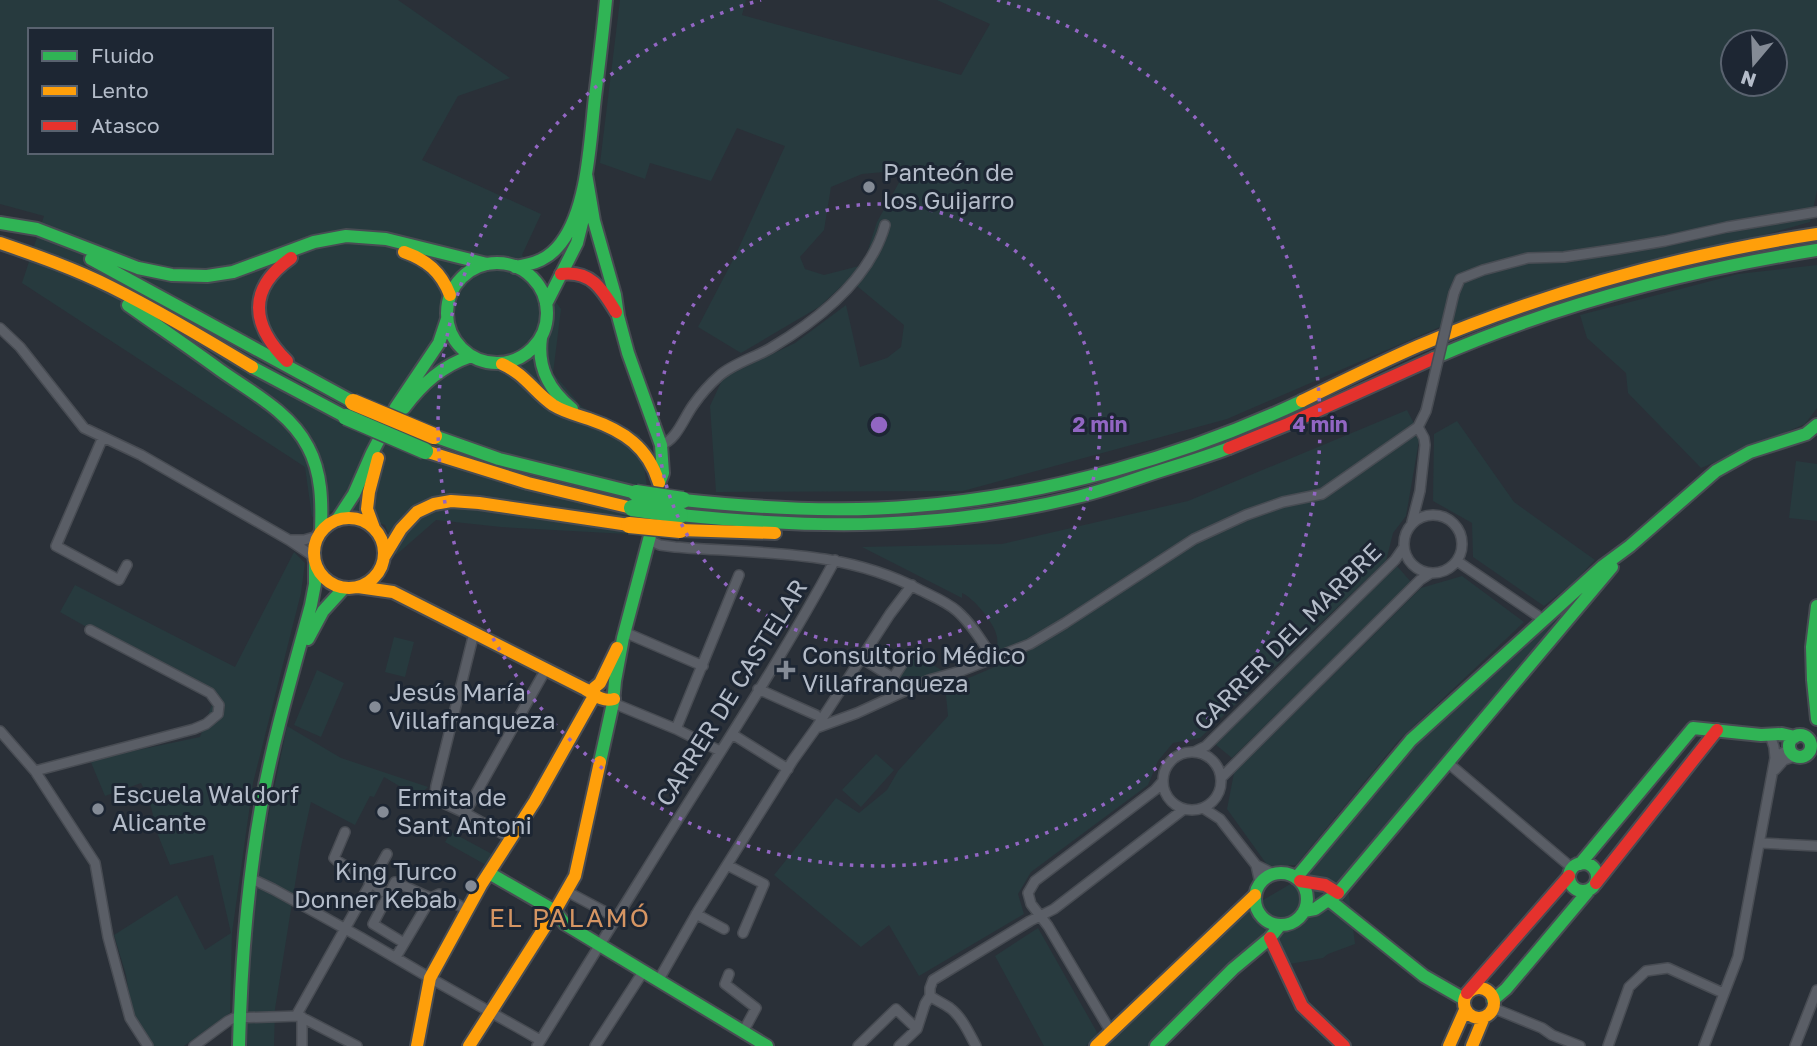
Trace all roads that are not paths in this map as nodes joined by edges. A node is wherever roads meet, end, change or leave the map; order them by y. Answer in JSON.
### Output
{"nodes":[{"id":1,"x":607,"y":0,"type":"edge"},
{"id":2,"x":587,"y":179,"type":"junction"},
{"id":3,"x":1817,"y":212,"type":"edge"},
{"id":4,"x":2,"y":223,"type":"edge"},
{"id":5,"x":885,"y":225,"type":"dead end"},
{"id":6,"x":1817,"y":234,"type":"edge"},
{"id":7,"x":0,"y":243,"type":"edge"},
{"id":8,"x":1817,"y":250,"type":"edge"},
{"id":9,"x":486,"y":264,"type":"junction"},
{"id":10,"x":515,"y":267,"type":"junction"},
{"id":11,"x":561,"y":274,"type":"junction"},
{"id":12,"x":109,"y":286,"type":"junction"},
{"id":13,"x":450,"y":295,"type":"junction"},
{"id":14,"x":546,"y":304,"type":"junction"},
{"id":15,"x":618,"y":316,"type":"junction"},
{"id":16,"x":447,"y":319,"type":"junction"},
{"id":17,"x":0,"y":328,"type":"edge"},
{"id":18,"x":542,"y":334,"type":"junction"},
{"id":19,"x":471,"y":356,"type":"junction"},
{"id":20,"x":500,"y":363,"type":"junction"},
{"id":21,"x":310,"y":380,"type":"junction"},
{"id":22,"x":349,"y":409,"type":"junction"},
{"id":23,"x":581,"y":416,"type":"junction"},
{"id":24,"x":653,"y":424,"type":"junction"},
{"id":25,"x":1418,"y":427,"type":"junction"},
{"id":26,"x":1813,"y":431,"type":"edge"},
{"id":27,"x":103,"y":437,"type":"junction"},
{"id":28,"x":633,"y":440,"type":"junction"},
{"id":29,"x":661,"y":445,"type":"junction"},
{"id":30,"x":1420,"y":491,"type":"junction"},
{"id":31,"x":634,"y":501,"type":"junction"},
{"id":32,"x":1435,"y":514,"type":"junction"},
{"id":33,"x":681,"y":515,"type":"junction"},
{"id":34,"x":337,"y":520,"type":"junction"},
{"id":35,"x":1411,"y":524,"type":"junction"},
{"id":36,"x":374,"y":528,"type":"junction"},
{"id":37,"x":319,"y":533,"type":"junction"},
{"id":38,"x":650,"y":536,"type":"joint"},
{"id":39,"x":289,"y":540,"type":"junction"},
{"id":40,"x":1630,"y":546,"type":"junction"},
{"id":41,"x":1404,"y":547,"type":"junction"},
{"id":42,"x":835,"y":560,"type":"junction"},
{"id":43,"x":314,"y":561,"type":"junction"},
{"id":44,"x":1457,"y":561,"type":"junction"},
{"id":45,"x":383,"y":562,"type":"junction"},
{"id":46,"x":127,"y":565,"type":"dead end"},
{"id":47,"x":1431,"y":573,"type":"junction"},
{"id":48,"x":740,"y":575,"type":"dead end"},
{"id":49,"x":912,"y":585,"type":"junction"},
{"id":50,"x":351,"y":588,"type":"junction"},
{"id":51,"x":393,"y":592,"type":"junction"},
{"id":52,"x":1817,"y":606,"type":"edge"},
{"id":53,"x":1544,"y":620,"type":"junction"},
{"id":54,"x":90,"y":630,"type":"dead end"},
{"id":55,"x":474,"y":633,"type":"junction"},
{"id":56,"x":623,"y":634,"type":"junction"},
{"id":57,"x":908,"y":655,"type":"dead end"},
{"id":58,"x":861,"y":658,"type":"junction"},
{"id":59,"x":993,"y":658,"type":"junction"},
{"id":60,"x":297,"y":661,"type":"junction"},
{"id":61,"x":703,"y":667,"type":"junction"},
{"id":62,"x":546,"y":669,"type":"junction"},
{"id":63,"x":758,"y":690,"type":"junction"},
{"id":64,"x":602,"y":692,"type":"junction"},
{"id":65,"x":816,"y":715,"type":"dead end"},
{"id":66,"x":1817,"y":722,"type":"edge"},
{"id":67,"x":816,"y":728,"type":"junction"},
{"id":68,"x":676,"y":729,"type":"junction"},
{"id":69,"x":1717,"y":730,"type":"junction"},
{"id":70,"x":0,"y":731,"type":"edge"},
{"id":71,"x":732,"y":734,"type":"junction"},
{"id":72,"x":1767,"y":736,"type":"junction"},
{"id":73,"x":1805,"y":747,"type":"edge"},
{"id":74,"x":720,"y":751,"type":"junction"},
{"id":75,"x":1196,"y":751,"type":"junction"},
{"id":76,"x":1775,"y":758,"type":"junction"},
{"id":77,"x":1447,"y":762,"type":"junction"},
{"id":78,"x":788,"y":769,"type":"junction"},
{"id":79,"x":35,"y":771,"type":"junction"},
{"id":80,"x":1774,"y":772,"type":"junction"},
{"id":81,"x":1222,"y":777,"type":"junction"},
{"id":82,"x":1163,"y":781,"type":"junction"},
{"id":83,"x":1217,"y":798,"type":"junction"},
{"id":84,"x":1203,"y":808,"type":"junction"},
{"id":85,"x":1184,"y":809,"type":"junction"},
{"id":86,"x":465,"y":813,"type":"junction"},
{"id":87,"x":1220,"y":819,"type":"junction"},
{"id":88,"x":345,"y":832,"type":"dead end"},
{"id":89,"x":512,"y":839,"type":"junction"},
{"id":90,"x":1760,"y":843,"type":"junction"},
{"id":91,"x":1817,"y":846,"type":"edge"},
{"id":92,"x":387,"y":854,"type":"dead end"},
{"id":93,"x":727,"y":865,"type":"junction"},
{"id":94,"x":1256,"y":865,"type":"junction"},
{"id":95,"x":1574,"y":869,"type":"junction"},
{"id":96,"x":489,"y":873,"type":"junction"},
{"id":97,"x":1274,"y":874,"type":"junction"},
{"id":98,"x":250,"y":878,"type":"junction"},
{"id":99,"x":1298,"y":879,"type":"junction"},
{"id":100,"x":370,"y":884,"type":"junction"},
{"id":101,"x":1593,"y":886,"type":"junction"},
{"id":102,"x":1258,"y":889,"type":"junction"},
{"id":103,"x":566,"y":891,"type":"junction"},
{"id":104,"x":389,"y":895,"type":"junction"},
{"id":105,"x":1334,"y":897,"type":"junction"},
{"id":106,"x":430,"y":898,"type":"junction"},
{"id":107,"x":467,"y":910,"type":"junction"},
{"id":108,"x":555,"y":911,"type":"junction"},
{"id":109,"x":1304,"y":911,"type":"junction"},
{"id":110,"x":617,"y":913,"type":"junction"},
{"id":111,"x":696,"y":914,"type":"junction"},
{"id":112,"x":1042,"y":916,"type":"junction"},
{"id":113,"x":345,"y":928,"type":"junction"},
{"id":114,"x":724,"y":929,"type":"dead end"},
{"id":115,"x":1275,"y":932,"type":"junction"},
{"id":116,"x":743,"y":933,"type":"dead end"},
{"id":117,"x":404,"y":943,"type":"junction"},
{"id":118,"x":600,"y":946,"type":"junction"},
{"id":119,"x":396,"y":957,"type":"junction"},
{"id":120,"x":643,"y":972,"type":"junction"},
{"id":121,"x":729,"y":974,"type":"dead end"},
{"id":122,"x":430,"y":978,"type":"junction"},
{"id":123,"x":657,"y":981,"type":"junction"},
{"id":124,"x":1817,"y":990,"type":"edge"},
{"id":125,"x":1723,"y":993,"type":"junction"},
{"id":126,"x":930,"y":996,"type":"junction"},
{"id":127,"x":1466,"y":1001,"type":"junction"},
{"id":128,"x":1490,"y":1009,"type":"junction"},
{"id":129,"x":491,"y":1012,"type":"junction"},
{"id":130,"x":239,"y":1017,"type":"junction"},
{"id":131,"x":299,"y":1017,"type":"junction"},
{"id":132,"x":917,"y":1029,"type":"junction"},
{"id":133,"x":743,"y":1032,"type":"junction"},
{"id":134,"x":1111,"y":1032,"type":"junction"},
{"id":135,"x":538,"y":1043,"type":"edge"},
{"id":136,"x":148,"y":1046,"type":"edge"},
{"id":137,"x":194,"y":1046,"type":"edge"},
{"id":138,"x":239,"y":1046,"type":"edge"},
{"id":139,"x":303,"y":1046,"type":"edge"},
{"id":140,"x":357,"y":1046,"type":"edge"},
{"id":141,"x":417,"y":1046,"type":"edge"},
{"id":142,"x":469,"y":1046,"type":"edge"},
{"id":143,"x":595,"y":1046,"type":"edge"},
{"id":144,"x":767,"y":1046,"type":"edge"},
{"id":145,"x":858,"y":1046,"type":"edge"},
{"id":146,"x":899,"y":1046,"type":"edge"},
{"id":147,"x":976,"y":1046,"type":"edge"},
{"id":148,"x":1096,"y":1046,"type":"edge"},
{"id":149,"x":1156,"y":1046,"type":"edge"},
{"id":150,"x":1345,"y":1046,"type":"edge"},
{"id":151,"x":1449,"y":1046,"type":"edge"},
{"id":152,"x":1472,"y":1046,"type":"edge"},
{"id":153,"x":1580,"y":1046,"type":"edge"},
{"id":154,"x":1608,"y":1046,"type":"edge"},
{"id":155,"x":1704,"y":1046,"type":"edge"},
{"id":156,"x":1795,"y":1046,"type":"edge"}],
"edges":[{"from":1,"to":2,"type":"main road"},
{"from":2,"to":10,"type":"main road"},
{"from":2,"to":11,"type":"main road"},
{"from":2,"to":15,"type":"main road"},
{"from":3,"to":25,"type":"street","bridge":true},
{"from":4,"to":9,"type":"main road"},
{"from":4,"to":21,"type":"main road"},
{"from":5,"to":29,"type":"street"},
{"from":6,"to":33,"type":"main road"},
{"from":7,"to":12,"type":"main road"},
{"from":8,"to":33,"type":"main road"},
{"from":9,"to":10,"type":"main road"},
{"from":9,"to":13,"type":"main road"},
{"from":10,"to":14,"type":"main road"},
{"from":11,"to":14,"type":"main road"},
{"from":11,"to":15,"type":"main road"},
{"from":12,"to":22,"type":"main road"},
{"from":12,"to":37,"type":"main road"},
{"from":13,"to":16,"type":"main road"},
{"from":13,"to":21,"type":"main road"},
{"from":14,"to":18,"type":"main road"},
{"from":15,"to":24,"type":"main road"},
{"from":16,"to":19,"type":"main road"},
{"from":16,"to":34,"type":"main road"},
{"from":17,"to":27,"type":"street"},
{"from":18,"to":20,"type":"main road"},
{"from":18,"to":23,"type":"main road"},
{"from":19,"to":20,"type":"main road"},
{"from":19,"to":36,"type":"main road"},
{"from":20,"to":23,"type":"main road"},
{"from":21,"to":22,"type":"main road"},
{"from":22,"to":31,"type":"main road","bridge":true},
{"from":22,"to":31,"type":"main road","bridge":true},
{"from":23,"to":28,"type":"main road"},
{"from":24,"to":28,"type":"main road"},
{"from":24,"to":29,"type":"main road"},
{"from":25,"to":30,"type":"street"},
{"from":25,"to":59,"type":"street"},
{"from":26,"to":40,"type":"main road"},
{"from":27,"to":39,"type":"street"},
{"from":27,"to":46,"type":"street"},
{"from":28,"to":29,"type":"main road"},
{"from":30,"to":32,"type":"street"},
{"from":30,"to":35,"type":"street"},
{"from":31,"to":33,"type":"main road","bridge":true},
{"from":32,"to":35,"type":"street"},
{"from":32,"to":44,"type":"street"},
{"from":33,"to":45,"type":"main road","bridge":true},
{"from":34,"to":36,"type":"main road"},
{"from":34,"to":37,"type":"main road"},
{"from":35,"to":41,"type":"street"},
{"from":36,"to":45,"type":"main road"},
{"from":37,"to":39,"type":"street"},
{"from":37,"to":43,"type":"main road"},
{"from":38,"to":42,"type":"street"},
{"from":38,"to":56,"type":"main road"},
{"from":39,"to":43,"type":"street"},
{"from":40,"to":53,"type":"main road"},
{"from":40,"to":77,"type":"main road"},
{"from":41,"to":47,"type":"street"},
{"from":41,"to":75,"type":"street","name":"CARRER DEL MARBRE"},
{"from":42,"to":49,"type":"street"},
{"from":42,"to":63,"type":"street","name":"CARRER DE CASTELAR"},
{"from":43,"to":50,"type":"main road"},
{"from":43,"to":60,"type":"main road"},
{"from":44,"to":47,"type":"street"},
{"from":44,"to":53,"type":"street"},
{"from":45,"to":50,"type":"main road"},
{"from":45,"to":51,"type":"main road"},
{"from":47,"to":81,"type":"street","name":"CARRER DEL MARBRE"},
{"from":48,"to":61,"type":"street"},
{"from":49,"to":58,"type":"street"},
{"from":49,"to":59,"type":"street"},
{"from":50,"to":51,"type":"main road"},
{"from":50,"to":60,"type":"main road"},
{"from":51,"to":55,"type":"main road"},
{"from":52,"to":66,"type":"main road"},
{"from":53,"to":99,"type":"main road"},
{"from":54,"to":79,"type":"street"},
{"from":55,"to":62,"type":"main road"},
{"from":55,"to":86,"type":"street"},
{"from":56,"to":61,"type":"street"},
{"from":56,"to":64,"type":"main road"},
{"from":57,"to":58,"type":"street"},
{"from":58,"to":67,"type":"street"},
{"from":59,"to":67,"type":"street"},
{"from":60,"to":98,"type":"main road"},
{"from":61,"to":68,"type":"street"},
{"from":62,"to":64,"type":"main road"},
{"from":62,"to":86,"type":"street"},
{"from":63,"to":65,"type":"street"},
{"from":63,"to":71,"type":"street","name":"CARRER DE CASTELAR"},
{"from":64,"to":68,"type":"street"},
{"from":64,"to":89,"type":"main road"},
{"from":64,"to":103,"type":"main road"},
{"from":66,"to":73,"type":"main road"},
{"from":67,"to":78,"type":"street"},
{"from":68,"to":74,"type":"street"},
{"from":69,"to":72,"type":"main road"},
{"from":69,"to":95,"type":"main road"},
{"from":69,"to":101,"type":"main road"},
{"from":70,"to":79,"type":"street"},
{"from":71,"to":74,"type":"street","name":"CARRER DE CASTELAR"},
{"from":71,"to":78,"type":"street"},
{"from":72,"to":73,"type":"main road"},
{"from":72,"to":76,"type":"street"},
{"from":73,"to":76,"type":"street"},
{"from":73,"to":80,"type":"street"},
{"from":74,"to":110,"type":"street","name":"CARRER DE CASTELAR"},
{"from":75,"to":81,"type":"street"},
{"from":75,"to":82,"type":"street"},
{"from":76,"to":80,"type":"street"},
{"from":77,"to":95,"type":"street"},
{"from":77,"to":105,"type":"main road"},
{"from":78,"to":93,"type":"street"},
{"from":79,"to":136,"type":"street"},
{"from":80,"to":90,"type":"street"},
{"from":81,"to":83,"type":"street"},
{"from":82,"to":85,"type":"street"},
{"from":82,"to":112,"type":"street"},
{"from":83,"to":84,"type":"street"},
{"from":83,"to":87,"type":"street"},
{"from":84,"to":85,"type":"street"},
{"from":84,"to":87,"type":"street"},
{"from":85,"to":112,"type":"street"},
{"from":86,"to":89,"type":"street"},
{"from":87,"to":94,"type":"street"},
{"from":88,"to":100,"type":"street"},
{"from":89,"to":96,"type":"main road"},
{"from":90,"to":91,"type":"street"},
{"from":90,"to":125,"type":"street"},
{"from":92,"to":100,"type":"street"},
{"from":93,"to":111,"type":"street"},
{"from":93,"to":116,"type":"street"},
{"from":94,"to":97,"type":"street"},
{"from":94,"to":102,"type":"street"},
{"from":95,"to":101,"type":"main road"},
{"from":95,"to":101,"type":"main road"},
{"from":95,"to":127,"type":"main road"},
{"from":96,"to":107,"type":"main road"},
{"from":96,"to":108,"type":"main road"},
{"from":97,"to":99,"type":"main road"},
{"from":97,"to":102,"type":"main road"},
{"from":98,"to":113,"type":"street"},
{"from":98,"to":130,"type":"main road"},
{"from":99,"to":105,"type":"main road"},
{"from":99,"to":109,"type":"main road"},
{"from":100,"to":104,"type":"street"},
{"from":100,"to":113,"type":"street"},
{"from":101,"to":128,"type":"main road"},
{"from":102,"to":115,"type":"main road"},
{"from":102,"to":134,"type":"main road"},
{"from":103,"to":108,"type":"main road"},
{"from":103,"to":110,"type":"street"},
{"from":104,"to":106,"type":"street"},
{"from":104,"to":117,"type":"street"},
{"from":105,"to":109,"type":"main road"},
{"from":105,"to":127,"type":"main road"},
{"from":106,"to":107,"type":"street"},
{"from":106,"to":117,"type":"street"},
{"from":107,"to":122,"type":"main road"},
{"from":108,"to":118,"type":"main road"},
{"from":108,"to":129,"type":"main road"},
{"from":109,"to":115,"type":"main road"},
{"from":110,"to":118,"type":"street","name":"CARRER DE CASTELAR"},
{"from":111,"to":114,"type":"street"},
{"from":111,"to":123,"type":"street"},
{"from":112,"to":126,"type":"street"},
{"from":112,"to":134,"type":"street"},
{"from":113,"to":119,"type":"street"},
{"from":113,"to":131,"type":"street"},
{"from":115,"to":149,"type":"main road"},
{"from":115,"to":150,"type":"main road"},
{"from":117,"to":119,"type":"street"},
{"from":118,"to":120,"type":"main road"},
{"from":118,"to":135,"type":"street","name":"CARRER DE CASTELAR"},
{"from":119,"to":122,"type":"street"},
{"from":120,"to":123,"type":"main road"},
{"from":120,"to":143,"type":"street"},
{"from":121,"to":133,"type":"street"},
{"from":122,"to":129,"type":"street"},
{"from":122,"to":141,"type":"main road"},
{"from":123,"to":133,"type":"main road"},
{"from":124,"to":156,"type":"street"},
{"from":125,"to":154,"type":"street"},
{"from":125,"to":155,"type":"street"},
{"from":126,"to":132,"type":"street"},
{"from":126,"to":147,"type":"street"},
{"from":127,"to":128,"type":"main road"},
{"from":127,"to":128,"type":"main road"},
{"from":127,"to":151,"type":"main road"},
{"from":128,"to":152,"type":"main road"},
{"from":128,"to":153,"type":"street"},
{"from":129,"to":135,"type":"street"},
{"from":129,"to":142,"type":"main road"},
{"from":130,"to":131,"type":"street"},
{"from":130,"to":137,"type":"street"},
{"from":130,"to":138,"type":"main road"},
{"from":131,"to":139,"type":"street"},
{"from":131,"to":140,"type":"street"},
{"from":132,"to":145,"type":"street"},
{"from":132,"to":146,"type":"street"},
{"from":133,"to":144,"type":"main road"},
{"from":134,"to":148,"type":"main road"}]}
